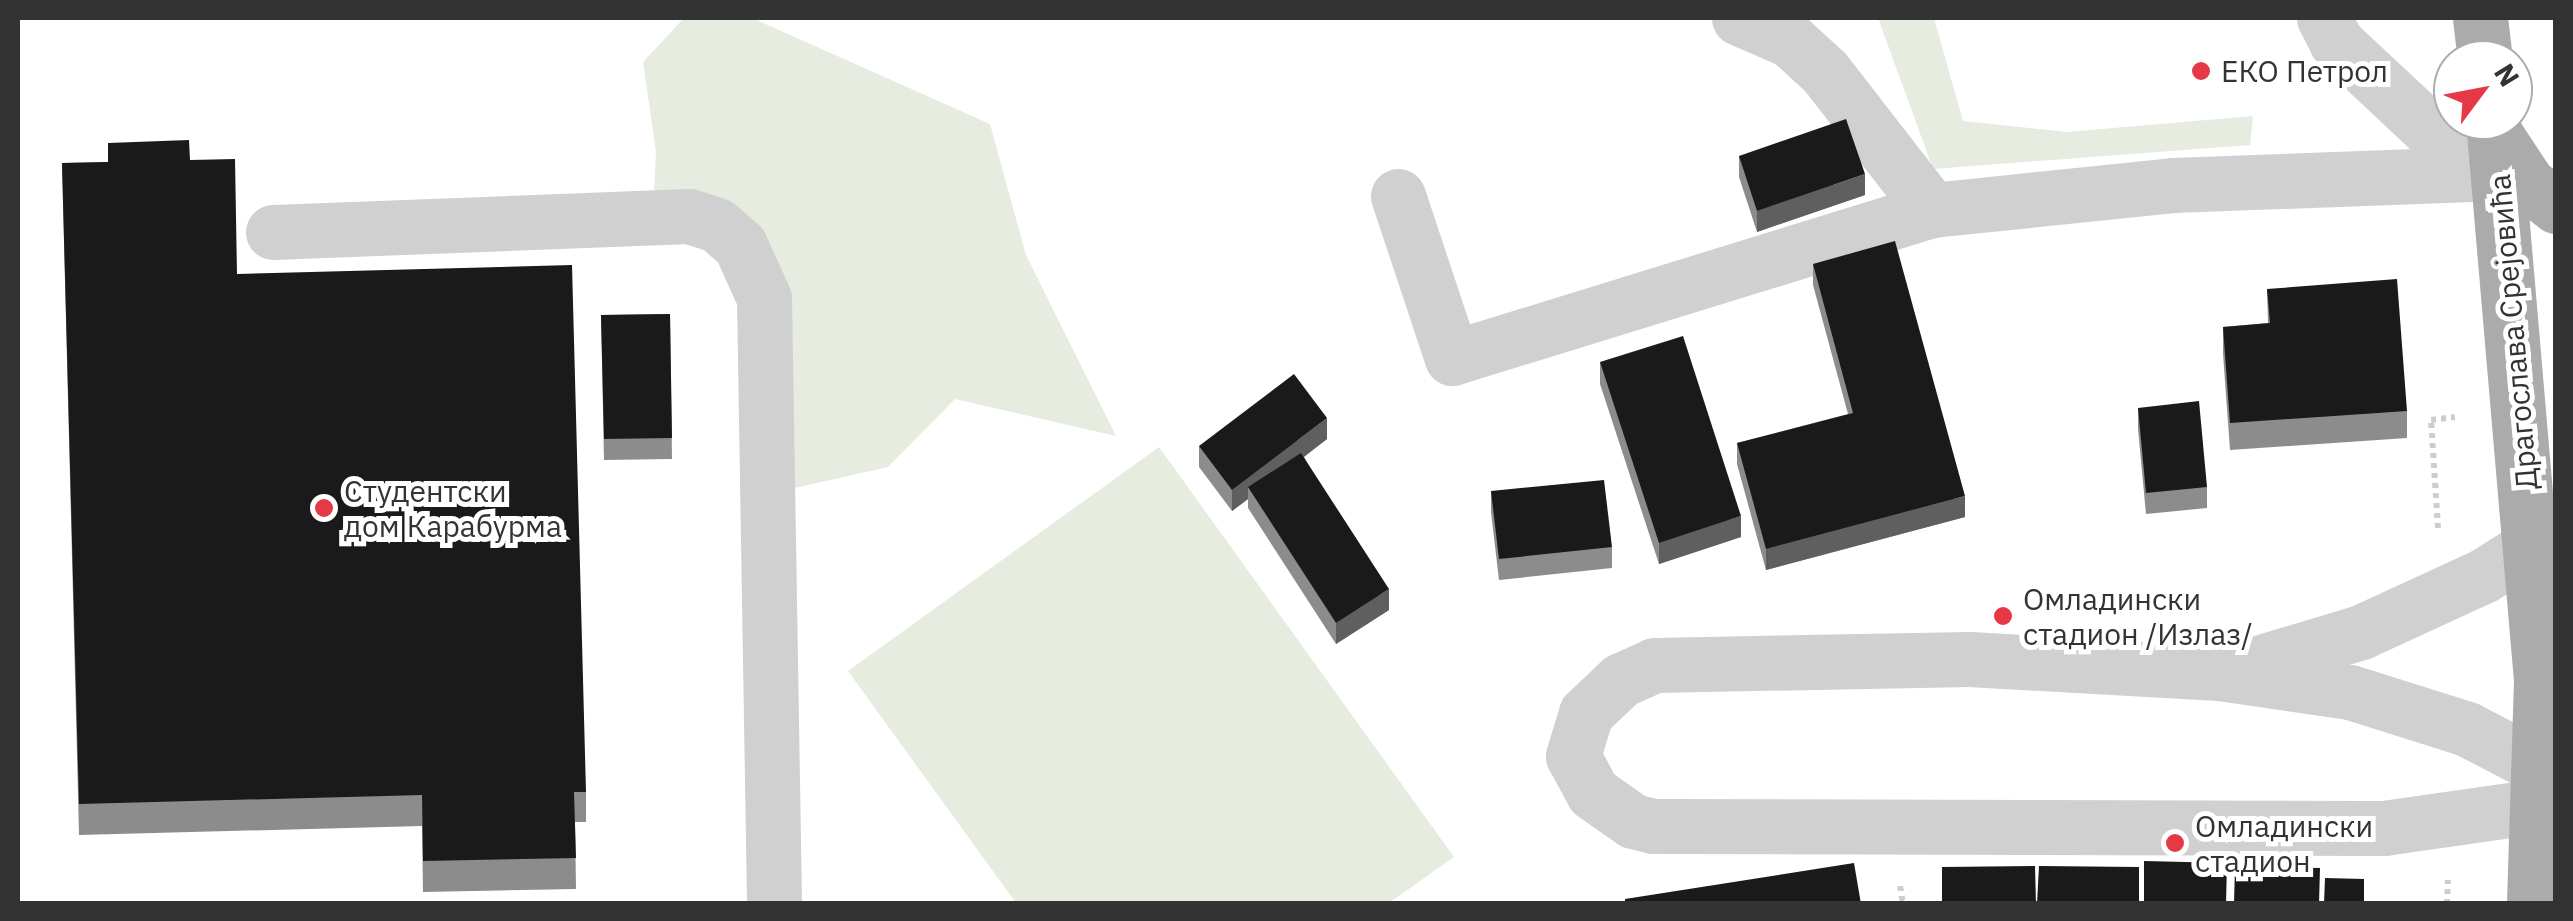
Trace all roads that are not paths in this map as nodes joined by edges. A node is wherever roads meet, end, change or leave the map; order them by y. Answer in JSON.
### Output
{"nodes":[{"id":1,"x":1738,"y":18,"type":"edge"},
{"id":2,"x":2324,"y":18,"type":"edge"},
{"id":3,"x":2496,"y":142,"type":"edge"},
{"id":4,"x":1398,"y":196,"type":"dead end"},
{"id":5,"x":2556,"y":206,"type":"edge"},
{"id":6,"x":1932,"y":210,"type":"junction"},
{"id":7,"x":273,"y":232,"type":"dead end"},
{"id":8,"x":2545,"y":569,"type":"edge"},
{"id":9,"x":2219,"y":673,"type":"junction"},
{"id":10,"x":2544,"y":791,"type":"edge"},
{"id":11,"x":774,"y":904,"type":"edge"},
{"id":12,"x":2534,"y":904,"type":"edge"}],
"edges":[{"from":1,"to":6,"type":"lane"},
{"from":2,"to":3,"type":"lane"},
{"from":3,"to":5,"type":"main road"},
{"from":3,"to":6,"type":"lane"},
{"from":3,"to":8,"type":"main road","name":"Драгослава Срејовића"},
{"from":4,"to":6,"type":"lane"},
{"from":7,"to":11,"type":"lane"},
{"from":8,"to":9,"type":"lane"},
{"from":8,"to":10,"type":"main road","name":"Драгослава Срејовића"},
{"from":9,"to":10,"type":"lane"},
{"from":9,"to":10,"type":"lane"},
{"from":10,"to":12,"type":"main road","name":"Драгослава Срејовића"}]}
